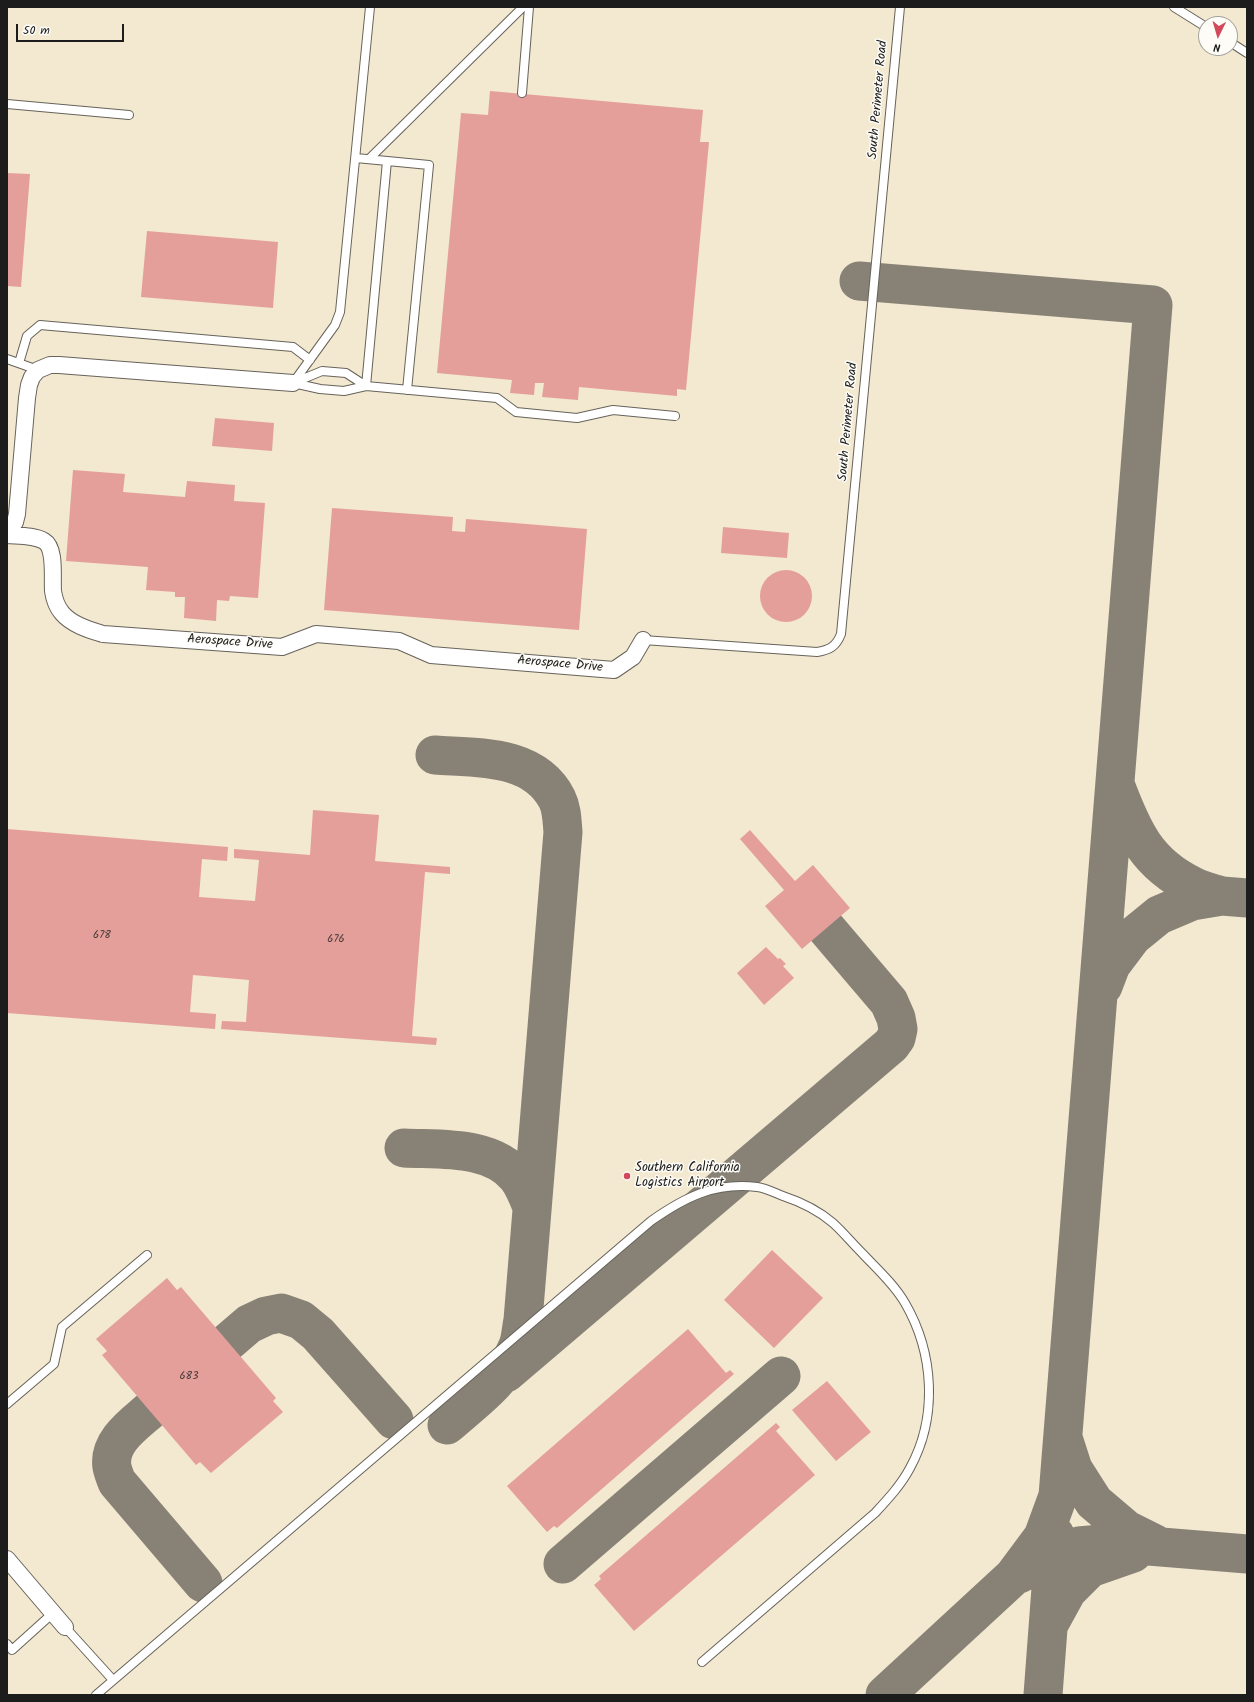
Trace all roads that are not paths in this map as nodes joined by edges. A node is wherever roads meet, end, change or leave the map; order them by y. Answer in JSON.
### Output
{"nodes":[{"id":1,"x":370,"y":7,"type":"edge"},
{"id":2,"x":523,"y":7,"type":"edge"},
{"id":3,"x":529,"y":7,"type":"edge"},
{"id":4,"x":900,"y":7,"type":"edge"},
{"id":5,"x":1174,"y":7,"type":"edge"},
{"id":6,"x":1198,"y":22,"type":"edge"},
{"id":7,"x":1238,"y":47,"type":"edge"},
{"id":8,"x":1247,"y":53,"type":"edge"},
{"id":9,"x":522,"y":93,"type":"dead end"},
{"id":10,"x":7,"y":104,"type":"edge"},
{"id":11,"x":129,"y":115,"type":"dead end"},
{"id":12,"x":356,"y":158,"type":"junction"},
{"id":13,"x":369,"y":159,"type":"junction"},
{"id":14,"x":387,"y":161,"type":"junction"},
{"id":15,"x":7,"y":359,"type":"edge"},
{"id":16,"x":310,"y":360,"type":"junction"},
{"id":17,"x":19,"y":363,"type":"junction"},
{"id":18,"x":38,"y":370,"type":"junction"},
{"id":19,"x":293,"y":383,"type":"junction"},
{"id":20,"x":366,"y":386,"type":"junction"},
{"id":21,"x":407,"y":390,"type":"junction"},
{"id":22,"x":675,"y":416,"type":"dead end"},
{"id":23,"x":7,"y":534,"type":"edge"},
{"id":24,"x":644,"y":640,"type":"joint"},
{"id":25,"x":147,"y":1255,"type":"dead end"},
{"id":26,"x":7,"y":1404,"type":"edge"},
{"id":27,"x":7,"y":1559,"type":"edge"},
{"id":28,"x":53,"y":1613,"type":"junction"},
{"id":29,"x":65,"y":1627,"type":"joint"},
{"id":30,"x":7,"y":1644,"type":"edge"},
{"id":31,"x":702,"y":1662,"type":"dead end"},
{"id":32,"x":113,"y":1680,"type":"junction"},
{"id":33,"x":96,"y":1695,"type":"edge"}],
"edges":[{"from":1,"to":12,"type":"lane"},
{"from":2,"to":13,"type":"lane"},
{"from":3,"to":9,"type":"lane"},
{"from":4,"to":24,"type":"lane","name":"South Perimeter Road"},
{"from":5,"to":6,"type":"lane"},
{"from":7,"to":8,"type":"lane"},
{"from":10,"to":11,"type":"lane"},
{"from":12,"to":13,"type":"lane"},
{"from":12,"to":16,"type":"lane"},
{"from":13,"to":14,"type":"lane"},
{"from":14,"to":20,"type":"lane"},
{"from":14,"to":21,"type":"lane"},
{"from":15,"to":17,"type":"lane"},
{"from":16,"to":17,"type":"lane"},
{"from":16,"to":19,"type":"lane"},
{"from":17,"to":18,"type":"lane"},
{"from":18,"to":19,"type":"street"},
{"from":18,"to":23,"type":"street"},
{"from":19,"to":20,"type":"lane"},
{"from":19,"to":20,"type":"lane"},
{"from":20,"to":21,"type":"lane"},
{"from":21,"to":22,"type":"lane"},
{"from":23,"to":24,"type":"street","name":"Aerospace Drive"},
{"from":25,"to":26,"type":"lane"},
{"from":27,"to":28,"type":"street"},
{"from":28,"to":29,"type":"street"},
{"from":28,"to":30,"type":"lane"},
{"from":29,"to":32,"type":"lane"},
{"from":31,"to":32,"type":"lane"},
{"from":32,"to":33,"type":"lane"}]}
